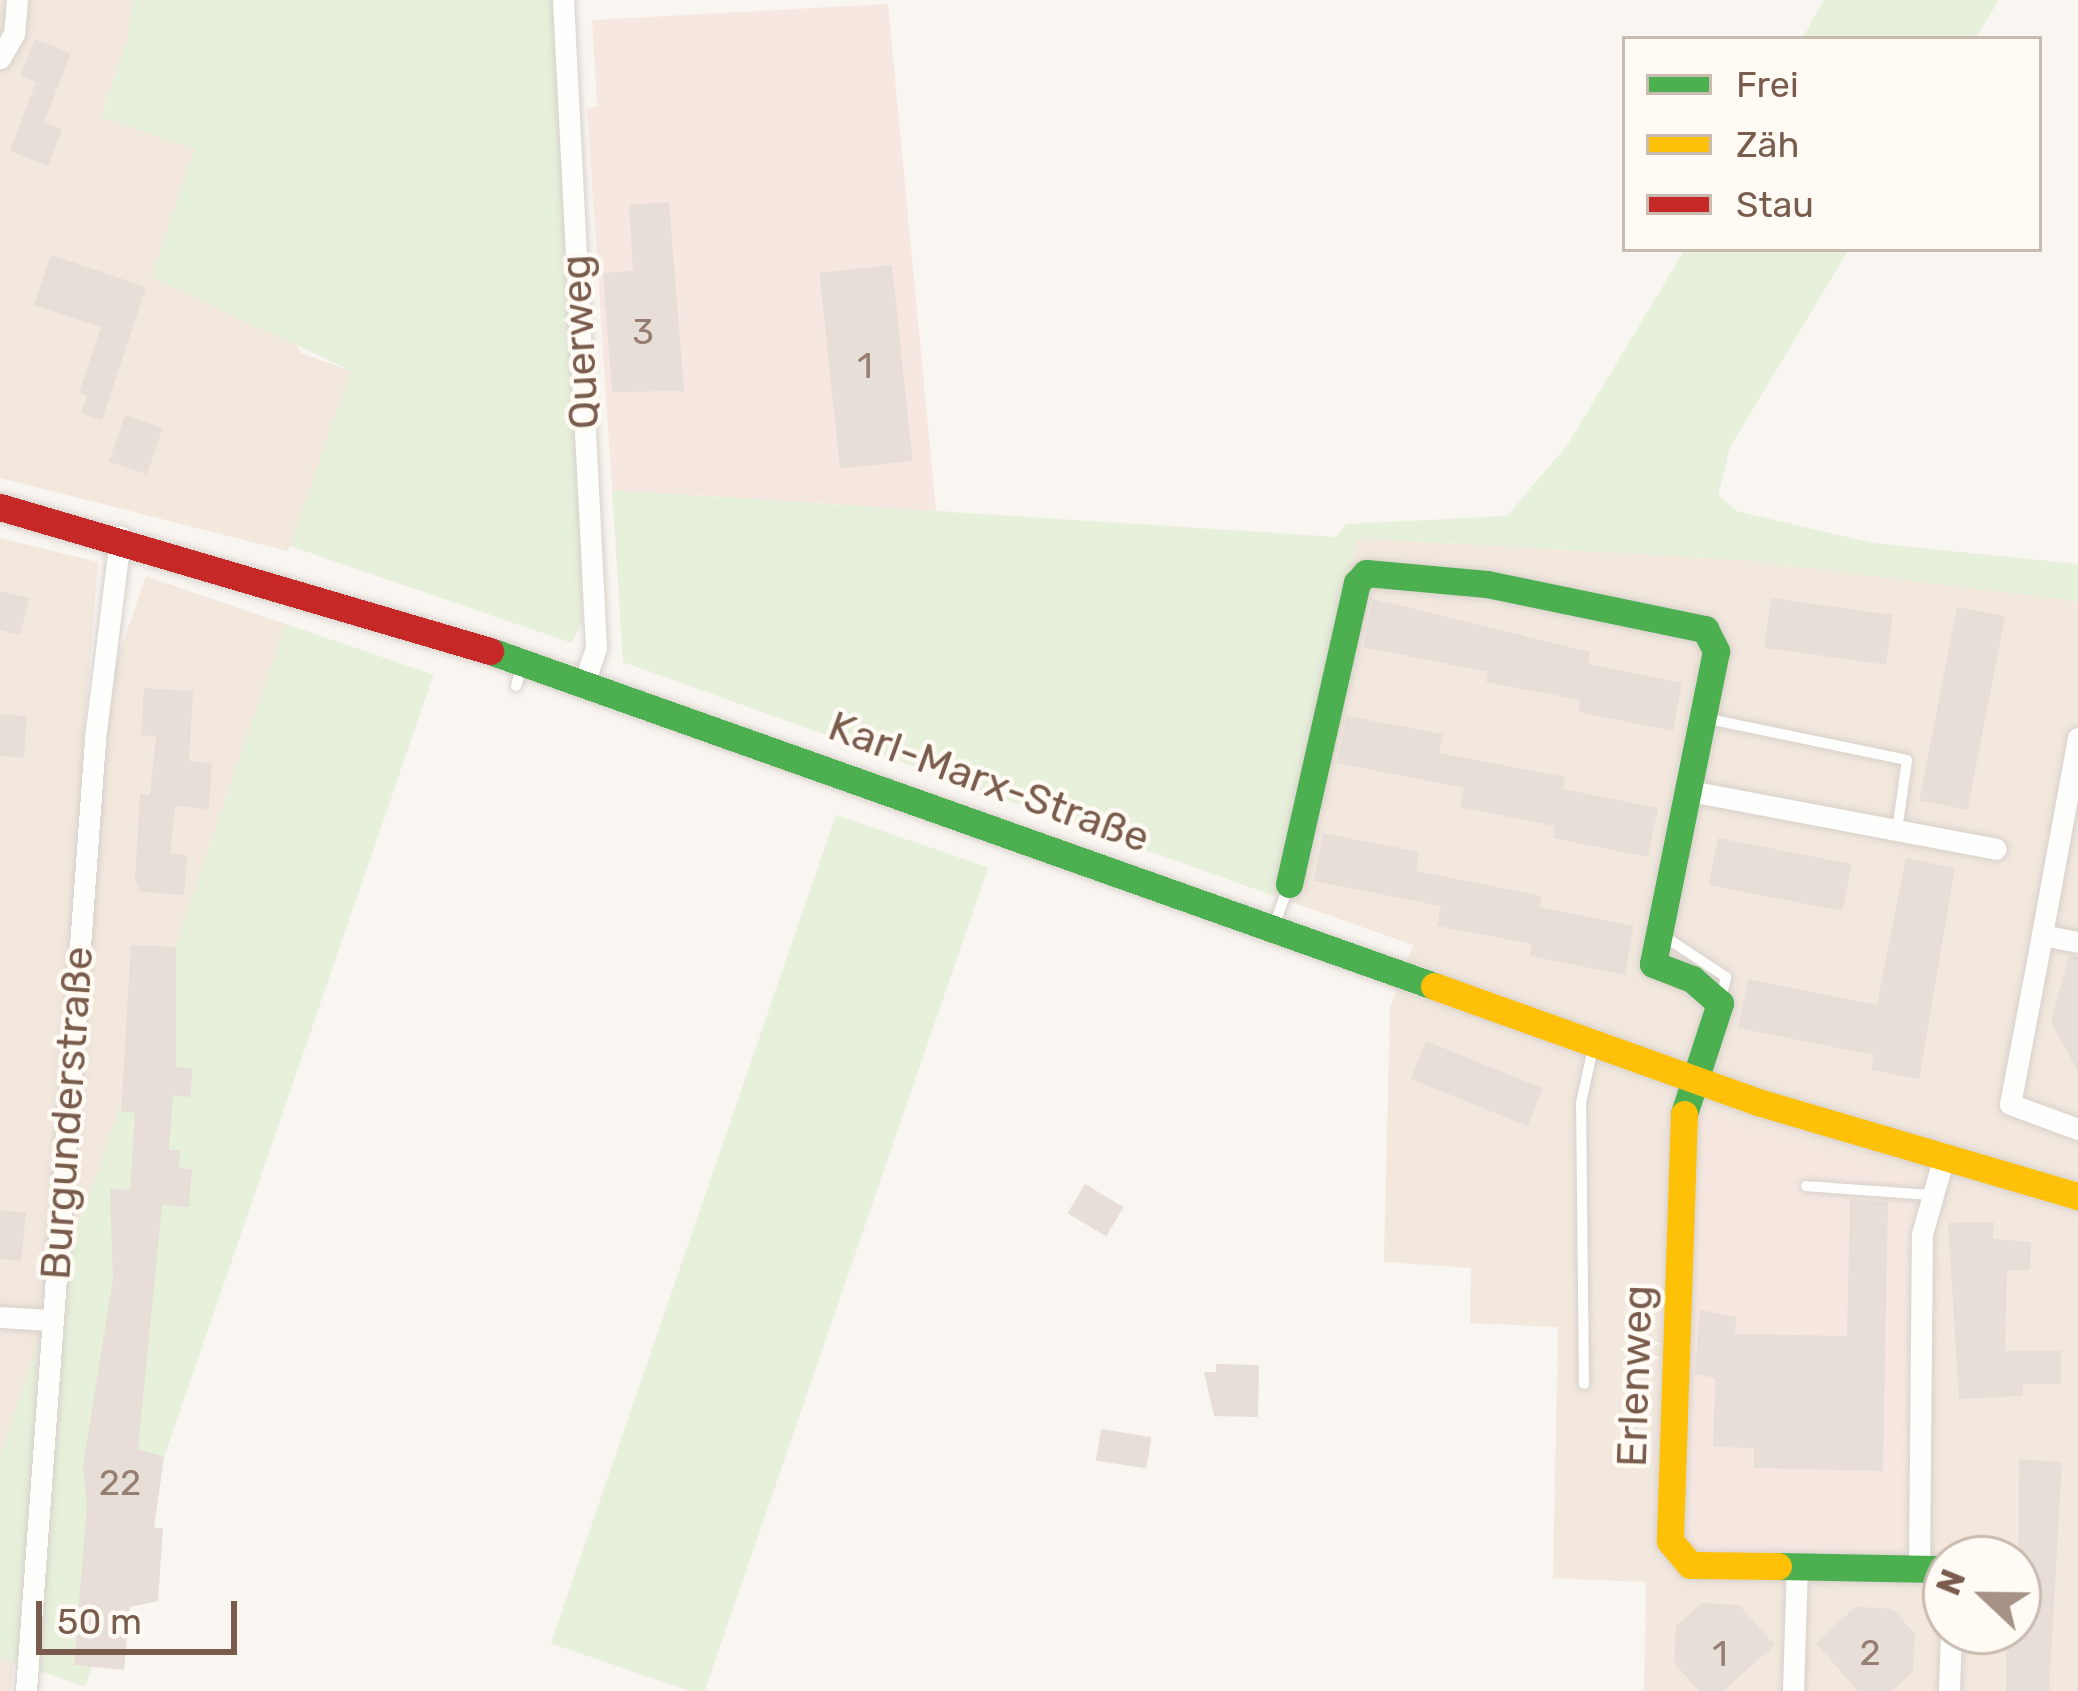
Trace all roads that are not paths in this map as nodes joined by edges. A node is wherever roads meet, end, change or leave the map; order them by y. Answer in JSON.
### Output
{"nodes":[{"id":1,"x":17,"y":0,"type":"edge"},
{"id":2,"x":563,"y":0,"type":"edge"},
{"id":3,"x":0,"y":58,"type":"edge"},
{"id":4,"x":0,"y":507,"type":"edge"},
{"id":5,"x":120,"y":537,"type":"junction"},
{"id":6,"x":584,"y":682,"type":"junction"},
{"id":7,"x":1704,"y":718,"type":"junction"},
{"id":8,"x":2078,"y":737,"type":"edge"},
{"id":9,"x":1690,"y":791,"type":"junction"},
{"id":10,"x":1897,"y":830,"type":"junction"},
{"id":11,"x":1996,"y":850,"type":"dead end"},
{"id":12,"x":1288,"y":884,"type":"joint"},
{"id":13,"x":1273,"y":929,"type":"junction"},
{"id":14,"x":2042,"y":935,"type":"junction"},
{"id":15,"x":2078,"y":942,"type":"edge"},
{"id":16,"x":1594,"y":1045,"type":"junction"},
{"id":17,"x":1693,"y":1078,"type":"junction"},
{"id":18,"x":2078,"y":1129,"type":"edge"},
{"id":19,"x":1943,"y":1160,"type":"junction"},
{"id":20,"x":1806,"y":1186,"type":"dead end"},
{"id":21,"x":1933,"y":1195,"type":"junction"},
{"id":22,"x":2078,"y":1196,"type":"edge"},
{"id":23,"x":0,"y":1317,"type":"edge"},
{"id":24,"x":51,"y":1319,"type":"junction"},
{"id":25,"x":1583,"y":1384,"type":"dead end"},
{"id":26,"x":1797,"y":1567,"type":"junction"},
{"id":27,"x":1919,"y":1569,"type":"junction"},
{"id":28,"x":1922,"y":1570,"type":"edge"},
{"id":29,"x":1950,"y":1655,"type":"edge"},
{"id":30,"x":26,"y":1691,"type":"edge"},
{"id":31,"x":1793,"y":1691,"type":"edge"},
{"id":32,"x":1949,"y":1691,"type":"edge"}],
"edges":[{"from":1,"to":3,"type":"street"},
{"from":2,"to":6,"type":"street","name":"Querweg"},
{"from":4,"to":5,"type":"main road","name":"Karl-Marx-Straße"},
{"from":5,"to":6,"type":"main road","name":"Karl-Marx-Straße"},
{"from":5,"to":24,"type":"street","name":"Burgunderstraße"},
{"from":6,"to":13,"type":"main road","name":"Karl-Marx-Straße"},
{"from":7,"to":9,"type":"main road"},
{"from":7,"to":10,"type":"lane"},
{"from":7,"to":12,"type":"main road"},
{"from":8,"to":14,"type":"street"},
{"from":9,"to":10,"type":"street"},
{"from":9,"to":17,"type":"main road","name":"Erlenweg"},
{"from":10,"to":11,"type":"street"},
{"from":12,"to":13,"type":"lane"},
{"from":13,"to":16,"type":"main road","name":"Karl-Marx-Straße"},
{"from":14,"to":15,"type":"street"},
{"from":14,"to":18,"type":"street"},
{"from":16,"to":17,"type":"main road","name":"Karl-Marx-Straße"},
{"from":16,"to":25,"type":"lane"},
{"from":17,"to":19,"type":"main road","name":"Karl-Marx-Straße"},
{"from":17,"to":26,"type":"main road","name":"Erlenweg"},
{"from":19,"to":21,"type":"street"},
{"from":19,"to":22,"type":"main road","name":"Karl-Marx-Straße"},
{"from":20,"to":21,"type":"lane"},
{"from":21,"to":27,"type":"street"},
{"from":23,"to":24,"type":"street"},
{"from":24,"to":30,"type":"street","name":"Burgunderstraße"},
{"from":26,"to":27,"type":"main road","name":"Erlenweg"},
{"from":26,"to":31,"type":"street"},
{"from":27,"to":28,"type":"main road","name":"Erlenweg"},
{"from":29,"to":32,"type":"street"}]}
